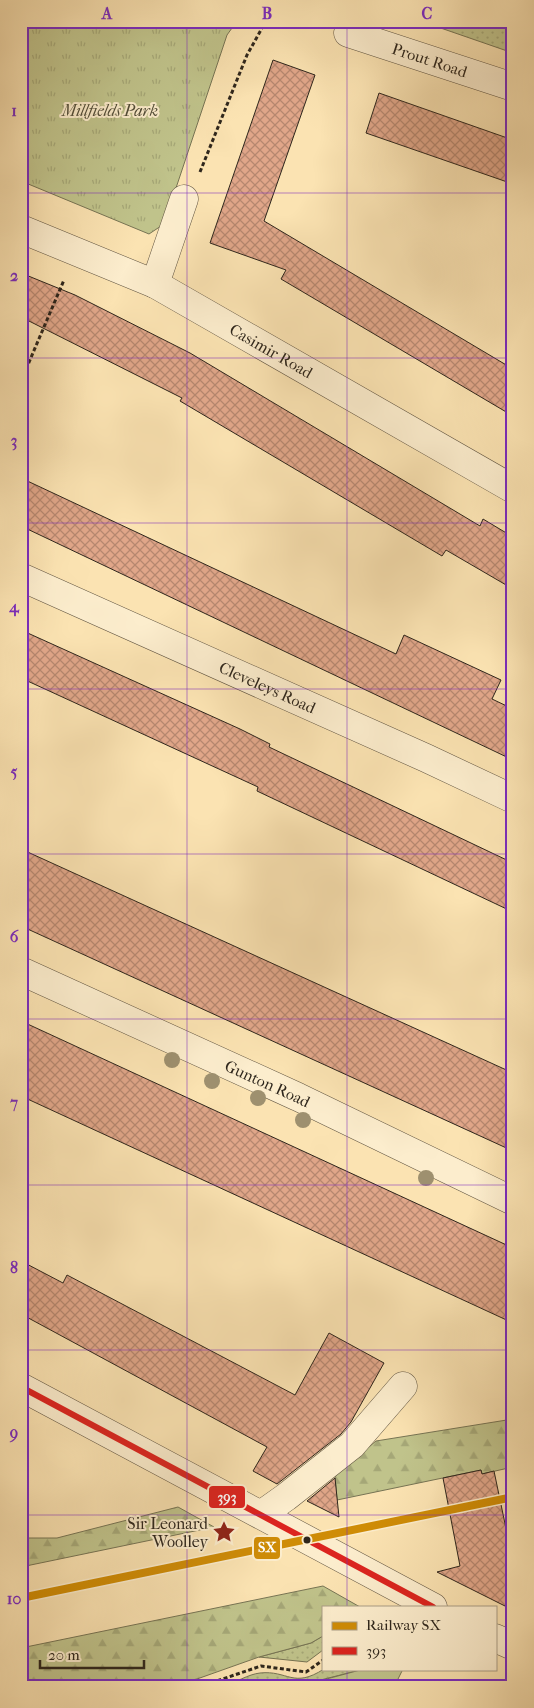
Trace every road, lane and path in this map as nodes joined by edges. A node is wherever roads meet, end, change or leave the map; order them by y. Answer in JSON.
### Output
{"nodes":[{"id":1,"x":266,"y":21,"type":"edge"},
{"id":2,"x":348,"y":33,"type":"dead end"},
{"id":3,"x":513,"y":87,"type":"edge"},
{"id":4,"x":184,"y":199,"type":"joint"},
{"id":5,"x":21,"y":229,"type":"edge"},
{"id":6,"x":76,"y":252,"type":"junction"},
{"id":7,"x":154,"y":284,"type":"junction"},
{"id":8,"x":21,"y":381,"type":"edge"},
{"id":9,"x":513,"y":489,"type":"edge"},
{"id":10,"x":21,"y":577,"type":"edge"},
{"id":11,"x":513,"y":799,"type":"edge"},
{"id":12,"x":21,"y":970,"type":"edge"},
{"id":13,"x":513,"y":1201,"type":"edge"},
{"id":14,"x":403,"y":1386,"type":"dead end"},
{"id":15,"x":21,"y":1387,"type":"edge"},
{"id":16,"x":264,"y":1515,"type":"junction"},
{"id":17,"x":431,"y":1606,"type":"edge"},
{"id":18,"x":496,"y":1638,"type":"edge"},
{"id":19,"x":513,"y":1646,"type":"edge"},
{"id":20,"x":322,"y":1661,"type":"edge"},
{"id":21,"x":198,"y":1687,"type":"edge"}],
"edges":[{"from":1,"to":4,"type":"path"},
{"from":2,"to":3,"type":"street","name":"Prout Road"},
{"from":4,"to":7,"type":"street"},
{"from":5,"to":6,"type":"street","name":"Casimir Road"},
{"from":6,"to":7,"type":"street","name":"Casimir Road"},
{"from":6,"to":8,"type":"path"},
{"from":7,"to":9,"type":"street","name":"Casimir Road"},
{"from":10,"to":11,"type":"street","name":"Cleveleys Road"},
{"from":12,"to":13,"type":"street","name":"Gunton Road"},
{"from":14,"to":16,"type":"street"},
{"from":15,"to":16,"type":"street"},
{"from":16,"to":17,"type":"street"},
{"from":18,"to":19,"type":"street"},
{"from":20,"to":21,"type":"path"}]}
